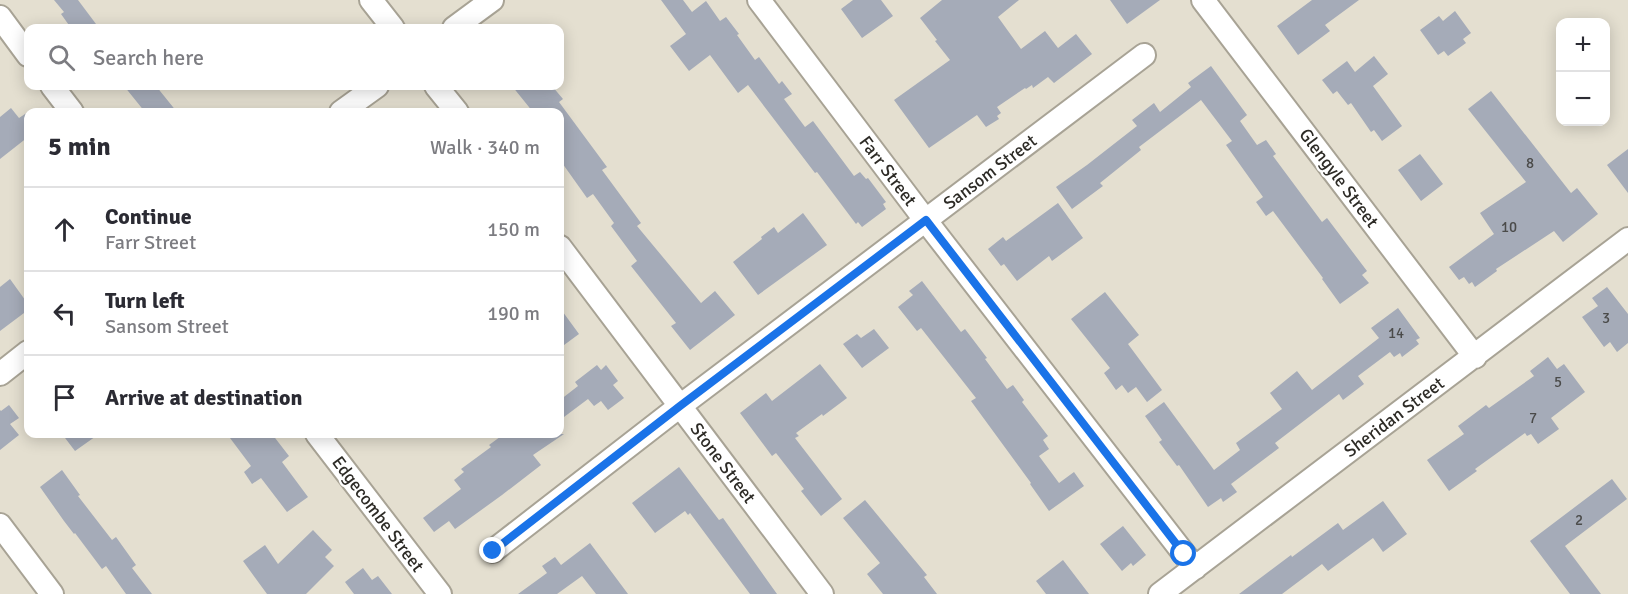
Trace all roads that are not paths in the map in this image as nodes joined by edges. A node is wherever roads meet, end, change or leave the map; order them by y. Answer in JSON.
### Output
{"nodes":[{"id":1,"x":371,"y":0,"type":"edge"},
{"id":2,"x":492,"y":0,"type":"edge"},
{"id":3,"x":759,"y":0,"type":"edge"},
{"id":4,"x":1209,"y":2,"type":"edge"},
{"id":5,"x":0,"y":17,"type":"edge"},
{"id":6,"x":390,"y":24,"type":"edge"},
{"id":7,"x":459,"y":24,"type":"edge"},
{"id":8,"x":24,"y":50,"type":"edge"},
{"id":9,"x":1144,"y":55,"type":"dead end"},
{"id":10,"x":55,"y":90,"type":"edge"},
{"id":11,"x":371,"y":90,"type":"edge"},
{"id":12,"x":439,"y":90,"type":"edge"},
{"id":13,"x":69,"y":108,"type":"edge"},
{"id":14,"x":347,"y":108,"type":"edge"},
{"id":15,"x":454,"y":108,"type":"edge"},
{"id":16,"x":926,"y":220,"type":"junction"},
{"id":17,"x":1628,"y":239,"type":"edge"},
{"id":18,"x":564,"y":252,"type":"edge"},
{"id":19,"x":24,"y":355,"type":"edge"},
{"id":20,"x":1475,"y":357,"type":"junction"},
{"id":21,"x":0,"y":374,"type":"edge"},
{"id":22,"x":680,"y":406,"type":"junction"},
{"id":23,"x":320,"y":438,"type":"edge"},
{"id":24,"x":0,"y":525,"type":"edge"},
{"id":25,"x":493,"y":551,"type":"dead end"},
{"id":26,"x":1195,"y":568,"type":"junction"},
{"id":27,"x":52,"y":594,"type":"edge"},
{"id":28,"x":440,"y":594,"type":"edge"},
{"id":29,"x":822,"y":594,"type":"edge"},
{"id":30,"x":1160,"y":594,"type":"edge"}],
"edges":[{"from":1,"to":6,"type":"street"},
{"from":2,"to":7,"type":"street"},
{"from":3,"to":16,"type":"street","name":"Farr Street"},
{"from":4,"to":20,"type":"street","name":"Glengyle Street"},
{"from":5,"to":8,"type":"street"},
{"from":9,"to":16,"type":"street","name":"Sansom Street"},
{"from":10,"to":13,"type":"street"},
{"from":11,"to":14,"type":"street"},
{"from":12,"to":15,"type":"street"},
{"from":16,"to":22,"type":"street","name":"Sansom Street"},
{"from":16,"to":26,"type":"street","name":"Farr Street"},
{"from":17,"to":20,"type":"street","name":"Sheridan Street"},
{"from":18,"to":22,"type":"street","name":"Stone Street"},
{"from":19,"to":21,"type":"street"},
{"from":20,"to":26,"type":"street","name":"Sheridan Street"},
{"from":22,"to":25,"type":"street","name":"Sansom Street"},
{"from":22,"to":29,"type":"street","name":"Stone Street"},
{"from":23,"to":28,"type":"street","name":"Edgecombe Street"},
{"from":24,"to":27,"type":"street"},
{"from":26,"to":30,"type":"street","name":"Sheridan Street"}]}
